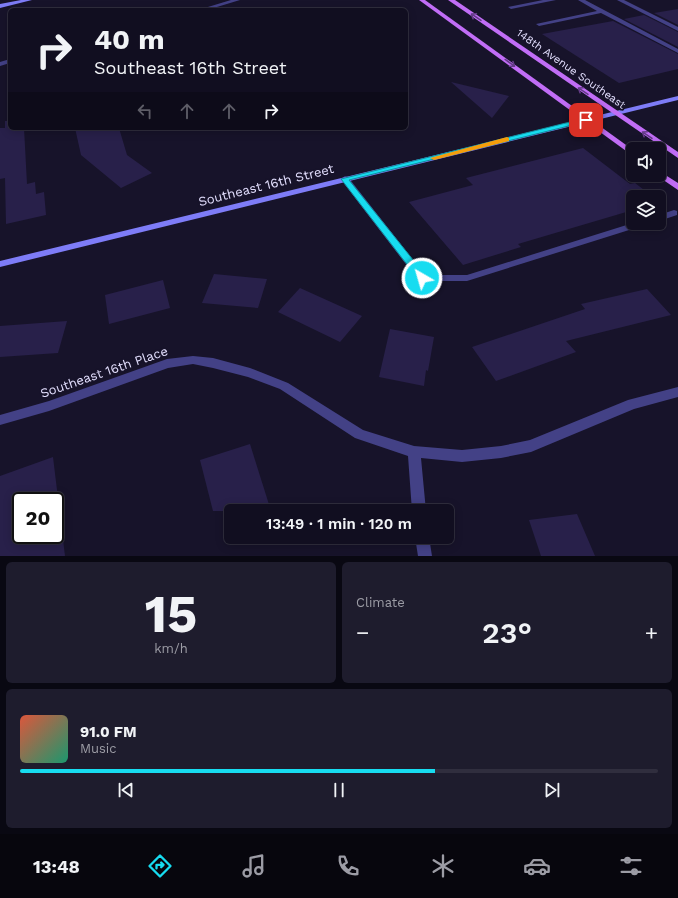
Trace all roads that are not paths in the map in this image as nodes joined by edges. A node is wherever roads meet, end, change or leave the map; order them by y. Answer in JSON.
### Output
{"nodes":[{"id":1,"x":29,"y":0,"type":"edge"},
{"id":2,"x":237,"y":0,"type":"edge"},
{"id":3,"x":422,"y":0,"type":"edge"},
{"id":4,"x":451,"y":0,"type":"edge"},
{"id":5,"x":553,"y":0,"type":"edge"},
{"id":6,"x":581,"y":0,"type":"edge"},
{"id":7,"x":620,"y":0,"type":"edge"},
{"id":8,"x":0,"y":6,"type":"edge"},
{"id":9,"x":511,"y":7,"type":"dead end"},
{"id":10,"x":208,"y":8,"type":"edge"},
{"id":11,"x":603,"y":12,"type":"junction"},
{"id":12,"x":539,"y":24,"type":"dead end"},
{"id":13,"x":678,"y":29,"type":"edge"},
{"id":14,"x":678,"y":51,"type":"edge"},
{"id":15,"x":678,"y":98,"type":"edge"},
{"id":16,"x":616,"y":113,"type":"junction"},
{"id":17,"x":586,"y":120,"type":"junction"},
{"id":18,"x":626,"y":149,"type":"edge"},
{"id":19,"x":678,"y":156,"type":"edge"},
{"id":20,"x":666,"y":178,"type":"edge"},
{"id":21,"x":345,"y":179,"type":"junction"},
{"id":22,"x":678,"y":187,"type":"edge"},
{"id":23,"x":674,"y":213,"type":"dead end"},
{"id":24,"x":666,"y":216,"type":"edge"},
{"id":25,"x":626,"y":228,"type":"edge"},
{"id":26,"x":0,"y":264,"type":"edge"},
{"id":27,"x":678,"y":392,"type":"edge"},
{"id":28,"x":0,"y":420,"type":"edge"},
{"id":29,"x":414,"y":452,"type":"junction"},
{"id":30,"x":418,"y":504,"type":"edge"},
{"id":31,"x":423,"y":544,"type":"edge"},
{"id":32,"x":425,"y":556,"type":"edge"}],
"edges":[{"from":1,"to":8,"type":"street"},
{"from":2,"to":10,"type":"street"},
{"from":3,"to":17,"type":"main road","one_way":true},
{"from":16,"to":4,"type":"main road","name":"148th Avenue Southeast","one_way":true},
{"from":5,"to":9,"type":"street"},
{"from":6,"to":11,"type":"street"},
{"from":7,"to":13,"type":"street"},
{"from":11,"to":12,"type":"street"},
{"from":11,"to":14,"type":"street"},
{"from":15,"to":16,"type":"street","name":"Southeast 16th Street"},
{"from":16,"to":17,"type":"street","name":"Southeast 16th Street"},
{"from":19,"to":16,"type":"main road","name":"148th Avenue Southeast","one_way":true},
{"from":17,"to":18,"type":"main road"},
{"from":17,"to":21,"type":"street","name":"Southeast 16th Street"},
{"from":20,"to":22,"type":"main road"},
{"from":21,"to":25,"type":"street"},
{"from":21,"to":26,"type":"street","name":"Southeast 16th Street"},
{"from":23,"to":24,"type":"street"},
{"from":27,"to":29,"type":"street","name":"Southeast 16th Place"},
{"from":28,"to":29,"type":"street","name":"Southeast 16th Place"},
{"from":29,"to":30,"type":"street"},
{"from":31,"to":32,"type":"street"}]}
